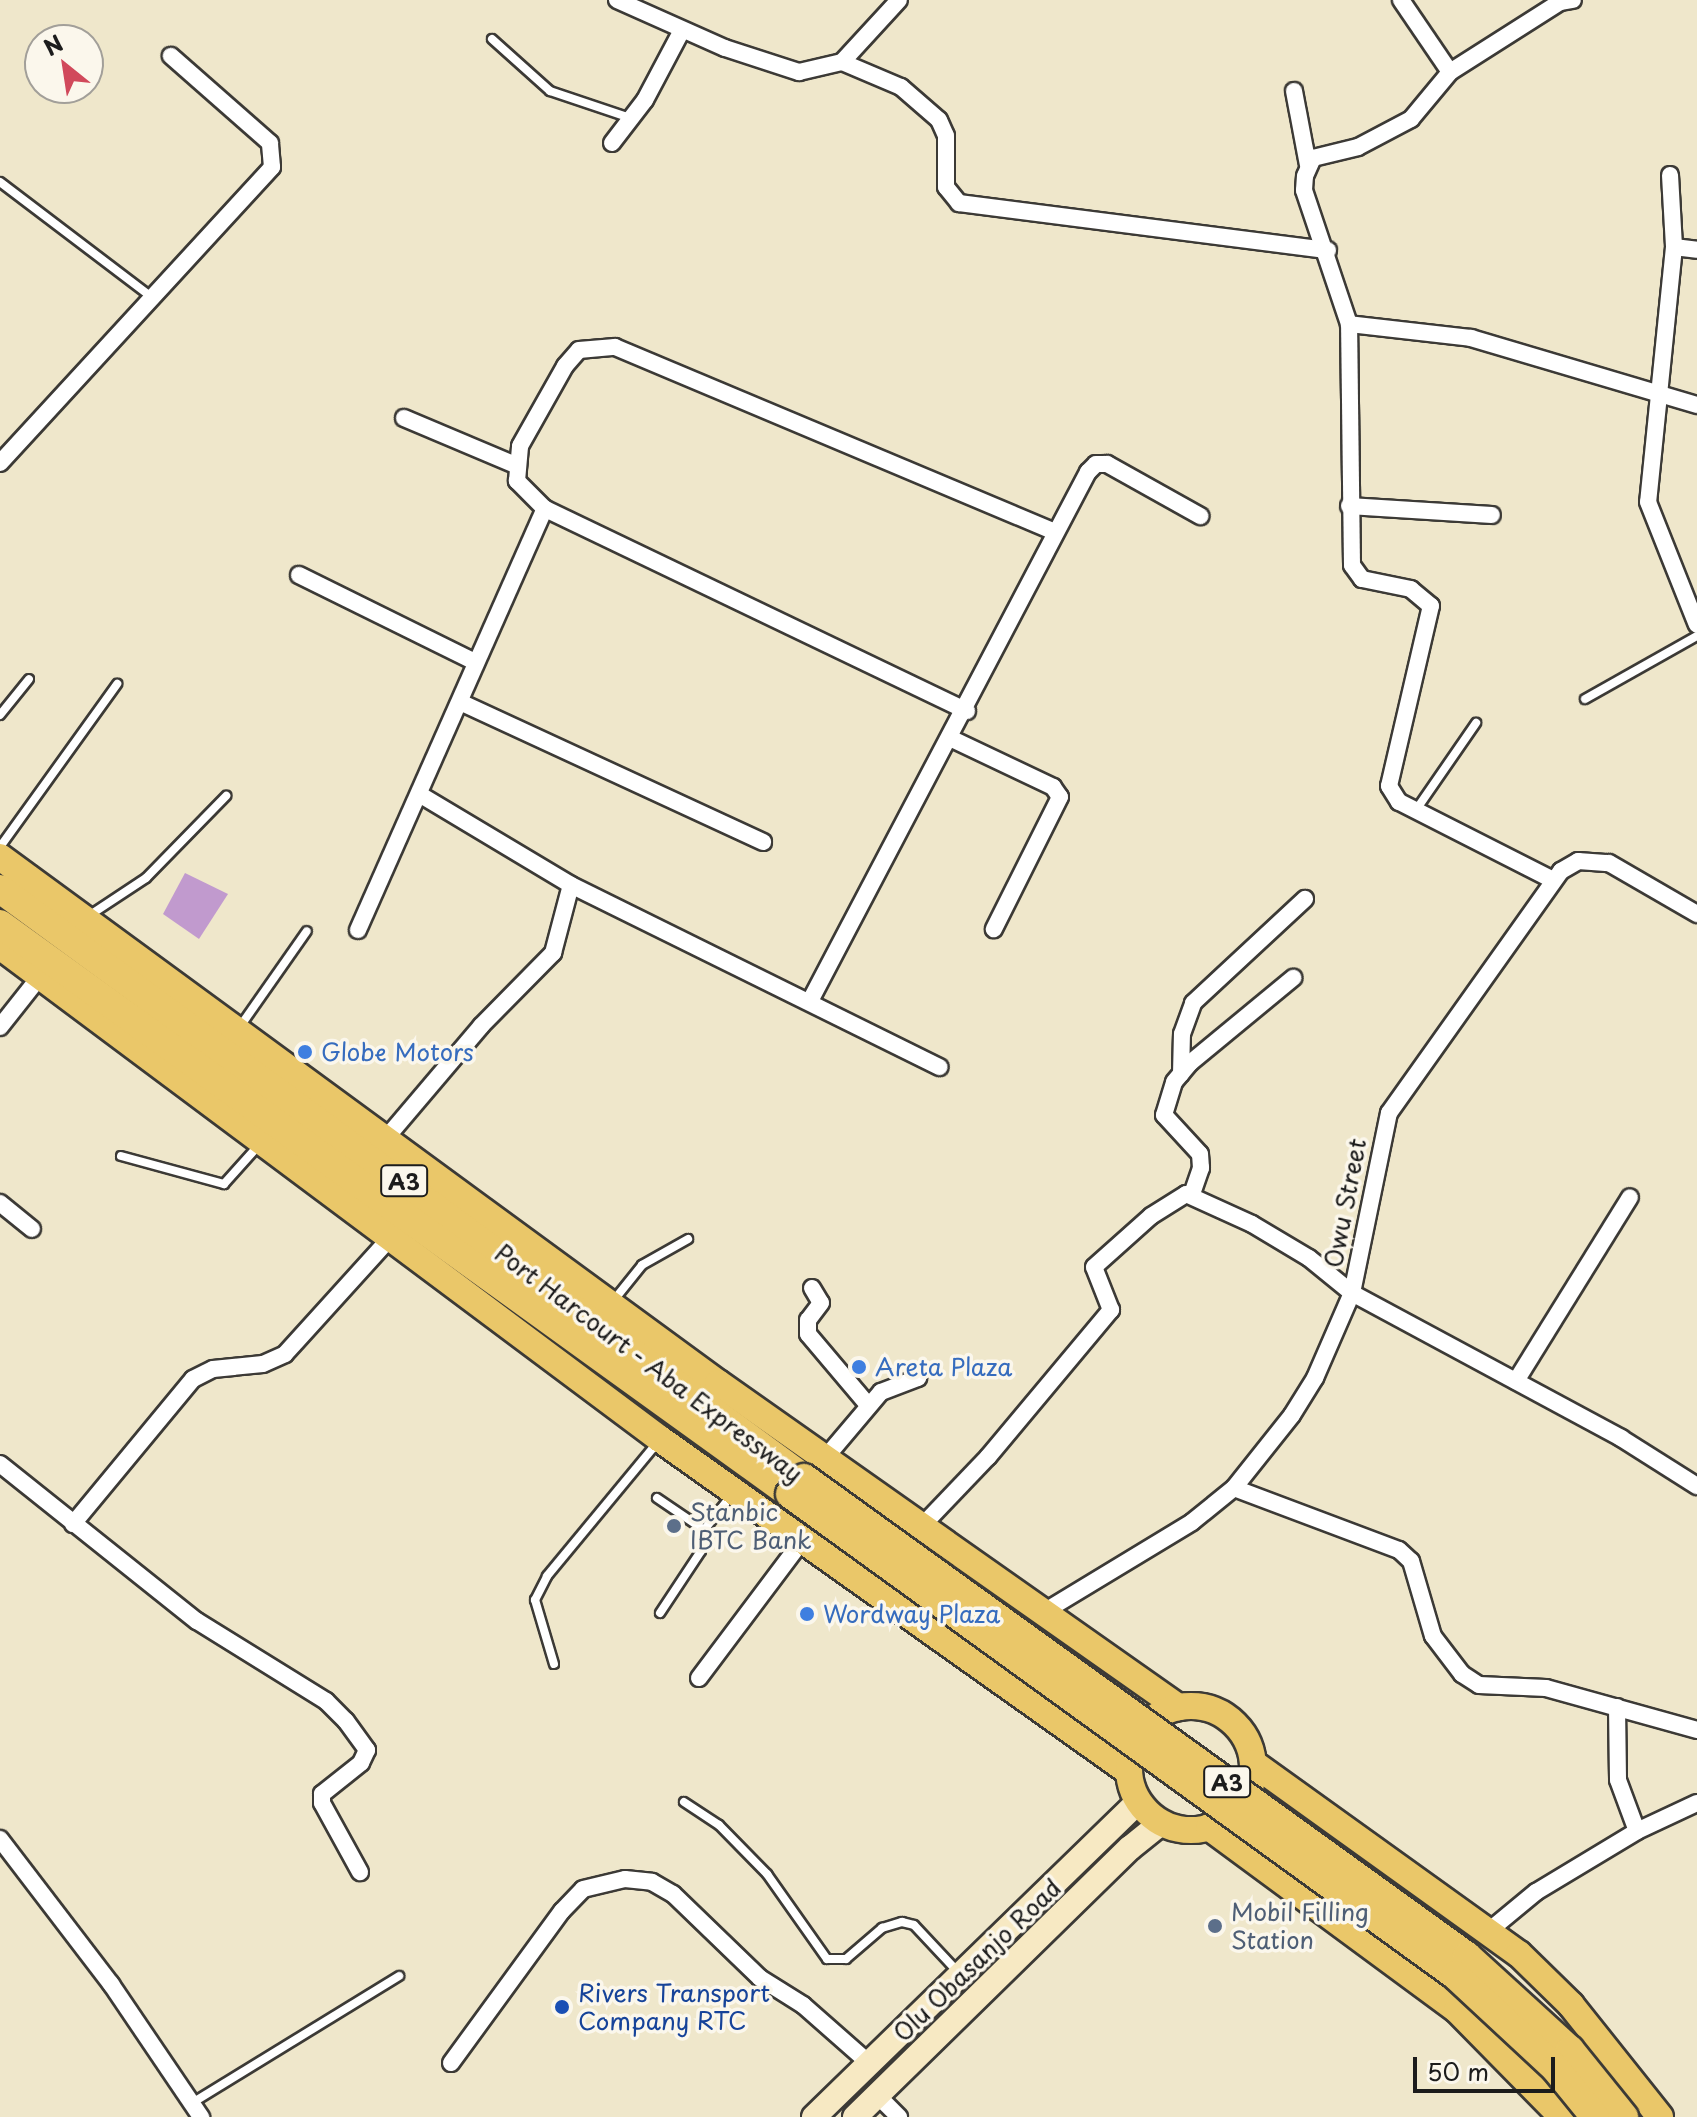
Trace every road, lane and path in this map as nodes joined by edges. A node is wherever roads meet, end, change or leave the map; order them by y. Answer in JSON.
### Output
{"nodes":[{"id":1,"x":617,"y":0,"type":"edge"},
{"id":2,"x":899,"y":0,"type":"edge"},
{"id":3,"x":1401,"y":0,"type":"edge"},
{"id":4,"x":1564,"y":1,"type":"edge"},
{"id":5,"x":682,"y":30,"type":"junction"},
{"id":6,"x":492,"y":39,"type":"dead end"},
{"id":7,"x":171,"y":56,"type":"dead end"},
{"id":8,"x":842,"y":62,"type":"junction"},
{"id":9,"x":1450,"y":72,"type":"junction"},
{"id":10,"x":1294,"y":91,"type":"dead end"},
{"id":11,"x":631,"y":118,"type":"junction"},
{"id":12,"x":612,"y":143,"type":"dead end"},
{"id":13,"x":1308,"y":165,"type":"junction"},
{"id":14,"x":1670,"y":175,"type":"dead end"},
{"id":15,"x":0,"y":182,"type":"edge"},
{"id":16,"x":1674,"y":247,"type":"junction"},
{"id":17,"x":1328,"y":250,"type":"junction"},
{"id":18,"x":1697,"y":250,"type":"edge"},
{"id":19,"x":150,"y":296,"type":"junction"},
{"id":20,"x":1349,"y":324,"type":"junction"},
{"id":21,"x":1659,"y":391,"type":"junction"},
{"id":22,"x":1697,"y":405,"type":"edge"},
{"id":23,"x":404,"y":418,"type":"dead end"},
{"id":24,"x":0,"y":463,"type":"edge"},
{"id":25,"x":515,"y":465,"type":"junction"},
{"id":26,"x":1349,"y":506,"type":"junction"},
{"id":27,"x":545,"y":509,"type":"junction"},
{"id":28,"x":1492,"y":515,"type":"dead end"},
{"id":29,"x":1200,"y":516,"type":"dead end"},
{"id":30,"x":1055,"y":532,"type":"junction"},
{"id":31,"x":299,"y":575,"type":"dead end"},
{"id":32,"x":1697,"y":625,"type":"edge"},
{"id":33,"x":1697,"y":636,"type":"edge"},
{"id":34,"x":475,"y":662,"type":"junction"},
{"id":35,"x":29,"y":679,"type":"dead end"},
{"id":36,"x":117,"y":684,"type":"dead end"},
{"id":37,"x":1585,"y":699,"type":"dead end"},
{"id":38,"x":460,"y":702,"type":"junction"},
{"id":39,"x":967,"y":711,"type":"junction"},
{"id":40,"x":0,"y":715,"type":"edge"},
{"id":41,"x":1476,"y":723,"type":"dead end"},
{"id":42,"x":952,"y":739,"type":"junction"},
{"id":43,"x":419,"y":794,"type":"junction"},
{"id":44,"x":226,"y":796,"type":"dead end"},
{"id":45,"x":1416,"y":811,"type":"junction"},
{"id":46,"x":763,"y":842,"type":"dead end"},
{"id":47,"x":0,"y":847,"type":"edge"},
{"id":48,"x":0,"y":857,"type":"edge"},
{"id":49,"x":1553,"y":880,"type":"junction"},
{"id":50,"x":571,"y":885,"type":"junction"},
{"id":51,"x":0,"y":889,"type":"edge"},
{"id":52,"x":1305,"y":899,"type":"dead end"},
{"id":53,"x":1697,"y":914,"type":"edge"},
{"id":54,"x":86,"y":918,"type":"junction"},
{"id":55,"x":0,"y":924,"type":"edge"},
{"id":56,"x":994,"y":929,"type":"dead end"},
{"id":57,"x":358,"y":930,"type":"dead end"},
{"id":58,"x":307,"y":931,"type":"dead end"},
{"id":59,"x":0,"y":946,"type":"edge"},
{"id":60,"x":41,"y":975,"type":"junction"},
{"id":61,"x":1293,"y":978,"type":"dead end"},
{"id":62,"x":810,"y":1001,"type":"junction"},
{"id":63,"x":0,"y":1027,"type":"edge"},
{"id":64,"x":239,"y":1029,"type":"junction"},
{"id":65,"x":940,"y":1067,"type":"dead end"},
{"id":66,"x":1181,"y":1074,"type":"junction"},
{"id":67,"x":387,"y":1137,"type":"junction"},
{"id":68,"x":262,"y":1141,"type":"junction"},
{"id":69,"x":121,"y":1156,"type":"dead end"},
{"id":70,"x":1192,"y":1194,"type":"junction"},
{"id":71,"x":1630,"y":1197,"type":"dead end"},
{"id":72,"x":0,"y":1203,"type":"edge"},
{"id":73,"x":32,"y":1229,"type":"dead end"},
{"id":74,"x":391,"y":1237,"type":"junction"},
{"id":75,"x":688,"y":1239,"type":"dead end"},
{"id":76,"x":812,"y":1288,"type":"dead end"},
{"id":77,"x":1352,"y":1293,"type":"junction"},
{"id":78,"x":611,"y":1304,"type":"junction"},
{"id":79,"x":918,"y":1378,"type":"dead end"},
{"id":80,"x":1516,"y":1381,"type":"junction"},
{"id":81,"x":868,"y":1405,"type":"junction"},
{"id":82,"x":660,"y":1439,"type":"junction"},
{"id":83,"x":826,"y":1457,"type":"junction"},
{"id":84,"x":0,"y":1464,"type":"edge"},
{"id":85,"x":797,"y":1486,"type":"junction"},
{"id":86,"x":1697,"y":1486,"type":"edge"},
{"id":87,"x":1234,"y":1488,"type":"junction"},
{"id":88,"x":734,"y":1492,"type":"junction"},
{"id":89,"x":657,"y":1498,"type":"dead end"},
{"id":90,"x":73,"y":1524,"type":"junction"},
{"id":91,"x":922,"y":1526,"type":"junction"},
{"id":92,"x":704,"y":1530,"type":"junction"},
{"id":93,"x":802,"y":1541,"type":"junction"},
{"id":94,"x":660,"y":1613,"type":"dead end"},
{"id":95,"x":1042,"y":1613,"type":"junction"},
{"id":96,"x":554,"y":1664,"type":"dead end"},
{"id":97,"x":699,"y":1678,"type":"dead end"},
{"id":98,"x":1178,"y":1707,"type":"junction"},
{"id":99,"x":1617,"y":1707,"type":"junction"},
{"id":100,"x":1697,"y":1730,"type":"edge"},
{"id":101,"x":1253,"y":1763,"type":"junction"},
{"id":102,"x":1128,"y":1771,"type":"junction"},
{"id":103,"x":684,"y":1802,"type":"dead end"},
{"id":104,"x":1138,"y":1802,"type":"junction"},
{"id":105,"x":1697,"y":1803,"type":"edge"},
{"id":106,"x":1161,"y":1823,"type":"junction"},
{"id":107,"x":1209,"y":1827,"type":"junction"},
{"id":108,"x":1637,"y":1831,"type":"junction"},
{"id":109,"x":0,"y":1839,"type":"edge"},
{"id":110,"x":360,"y":1872,"type":"dead end"},
{"id":111,"x":1490,"y":1930,"type":"junction"},
{"id":112,"x":961,"y":1975,"type":"junction"},
{"id":113,"x":399,"y":1976,"type":"dead end"},
{"id":114,"x":451,"y":2063,"type":"dead end"},
{"id":115,"x":870,"y":2064,"type":"junction"},
{"id":116,"x":878,"y":2096,"type":"junction"},
{"id":117,"x":197,"y":2110,"type":"edge"},
{"id":118,"x":814,"y":2117,"type":"edge"},
{"id":119,"x":855,"y":2117,"type":"edge"},
{"id":120,"x":899,"y":2117,"type":"edge"},
{"id":121,"x":1562,"y":2117,"type":"edge"},
{"id":122,"x":1595,"y":2117,"type":"edge"},
{"id":123,"x":1624,"y":2117,"type":"edge"},
{"id":124,"x":1660,"y":2117,"type":"edge"}],
"edges":[{"from":1,"to":5,"type":"street"},
{"from":2,"to":8,"type":"street"},
{"from":3,"to":9,"type":"street"},
{"from":4,"to":9,"type":"street"},
{"from":5,"to":8,"type":"street"},
{"from":5,"to":11,"type":"street"},
{"from":6,"to":11,"type":"lane"},
{"from":7,"to":19,"type":"street"},
{"from":8,"to":17,"type":"street"},
{"from":9,"to":13,"type":"street"},
{"from":10,"to":13,"type":"street"},
{"from":11,"to":12,"type":"street"},
{"from":13,"to":17,"type":"street"},
{"from":14,"to":16,"type":"street"},
{"from":15,"to":19,"type":"lane"},
{"from":16,"to":18,"type":"street"},
{"from":16,"to":21,"type":"street"},
{"from":17,"to":20,"type":"street"},
{"from":19,"to":24,"type":"street"},
{"from":20,"to":21,"type":"street"},
{"from":20,"to":26,"type":"street"},
{"from":21,"to":22,"type":"street"},
{"from":21,"to":32,"type":"street"},
{"from":23,"to":25,"type":"street"},
{"from":25,"to":27,"type":"street"},
{"from":25,"to":30,"type":"street"},
{"from":26,"to":28,"type":"street"},
{"from":26,"to":45,"type":"street"},
{"from":27,"to":34,"type":"street"},
{"from":27,"to":39,"type":"street"},
{"from":29,"to":30,"type":"street"},
{"from":30,"to":39,"type":"street"},
{"from":31,"to":34,"type":"street"},
{"from":33,"to":37,"type":"lane"},
{"from":34,"to":38,"type":"street"},
{"from":35,"to":40,"type":"lane"},
{"from":36,"to":47,"type":"lane"},
{"from":38,"to":43,"type":"street"},
{"from":38,"to":46,"type":"street"},
{"from":39,"to":42,"type":"street"},
{"from":41,"to":45,"type":"lane"},
{"from":42,"to":56,"type":"street"},
{"from":42,"to":62,"type":"street"},
{"from":43,"to":50,"type":"street"},
{"from":43,"to":57,"type":"street"},
{"from":44,"to":54,"type":"lane"},
{"from":45,"to":49,"type":"street"},
{"from":48,"to":54,"type":"main road"},
{"from":49,"to":53,"type":"street","name":"Owu Street"},
{"from":49,"to":77,"type":"street","name":"Owu Street"},
{"from":50,"to":62,"type":"street"},
{"from":50,"to":67,"type":"street"},
{"from":51,"to":85,"type":"highway","name":"Port Harcourt - Aba Expressway","number":"A3"},
{"from":52,"to":66,"type":"street"},
{"from":54,"to":64,"type":"main road"},
{"from":55,"to":85,"type":"highway","name":"Port Harcourt - Aba Expressway","number":"A3"},
{"from":58,"to":64,"type":"lane"},
{"from":59,"to":60,"type":"main road"},
{"from":60,"to":63,"type":"street"},
{"from":60,"to":68,"type":"main road"},
{"from":61,"to":66,"type":"street"},
{"from":62,"to":65,"type":"street"},
{"from":64,"to":67,"type":"main road"},
{"from":66,"to":70,"type":"street"},
{"from":67,"to":78,"type":"main road"},
{"from":68,"to":69,"type":"lane"},
{"from":68,"to":74,"type":"main road"},
{"from":70,"to":77,"type":"street"},
{"from":70,"to":91,"type":"street"},
{"from":71,"to":80,"type":"street"},
{"from":72,"to":73,"type":"street"},
{"from":74,"to":82,"type":"main road"},
{"from":74,"to":90,"type":"street"},
{"from":75,"to":78,"type":"lane"},
{"from":76,"to":81,"type":"street"},
{"from":77,"to":80,"type":"street"},
{"from":77,"to":87,"type":"street","name":"Owu Street"},
{"from":78,"to":83,"type":"main road"},
{"from":79,"to":81,"type":"street"},
{"from":80,"to":86,"type":"street"},
{"from":81,"to":83,"type":"street"},
{"from":82,"to":88,"type":"main road"},
{"from":82,"to":96,"type":"lane"},
{"from":83,"to":91,"type":"main road"},
{"from":84,"to":90,"type":"street"},
{"from":85,"to":122,"type":"highway","name":"Port Harcourt - Aba Expressway","number":"A3","bridge":true},
{"from":85,"to":123,"type":"highway","name":"Port Harcourt - Aba Expressway","number":"A3","bridge":true},
{"from":87,"to":95,"type":"street","name":"Owu Street"},
{"from":87,"to":99,"type":"street"},
{"from":88,"to":92,"type":"lane"},
{"from":88,"to":93,"type":"main road"},
{"from":89,"to":92,"type":"lane"},
{"from":90,"to":110,"type":"street"},
{"from":91,"to":95,"type":"main road"},
{"from":92,"to":94,"type":"lane"},
{"from":93,"to":97,"type":"street"},
{"from":93,"to":102,"type":"main road"},
{"from":95,"to":98,"type":"main road"},
{"from":98,"to":101,"type":"main road"},
{"from":98,"to":102,"type":"main road"},
{"from":99,"to":100,"type":"street"},
{"from":99,"to":108,"type":"street"},
{"from":101,"to":107,"type":"main road"},
{"from":101,"to":111,"type":"main road"},
{"from":102,"to":104,"type":"main road"},
{"from":103,"to":112,"type":"lane"},
{"from":104,"to":106,"type":"main road"},
{"from":104,"to":112,"type":"main road","name":"Olu Obasanjo Road"},
{"from":105,"to":108,"type":"street"},
{"from":106,"to":107,"type":"main road"},
{"from":106,"to":116,"type":"main road","name":"Olu Obasanjo Road"},
{"from":107,"to":121,"type":"main road"},
{"from":108,"to":111,"type":"street"},
{"from":109,"to":117,"type":"street"},
{"from":111,"to":124,"type":"main road"},
{"from":112,"to":115,"type":"main road","name":"Olu Obasanjo Road"},
{"from":113,"to":117,"type":"lane"},
{"from":114,"to":115,"type":"street"},
{"from":115,"to":118,"type":"main road","name":"Olu Obasanjo Road"},
{"from":116,"to":119,"type":"main road","name":"Olu Obasanjo Road"},
{"from":116,"to":120,"type":"street"}]}
